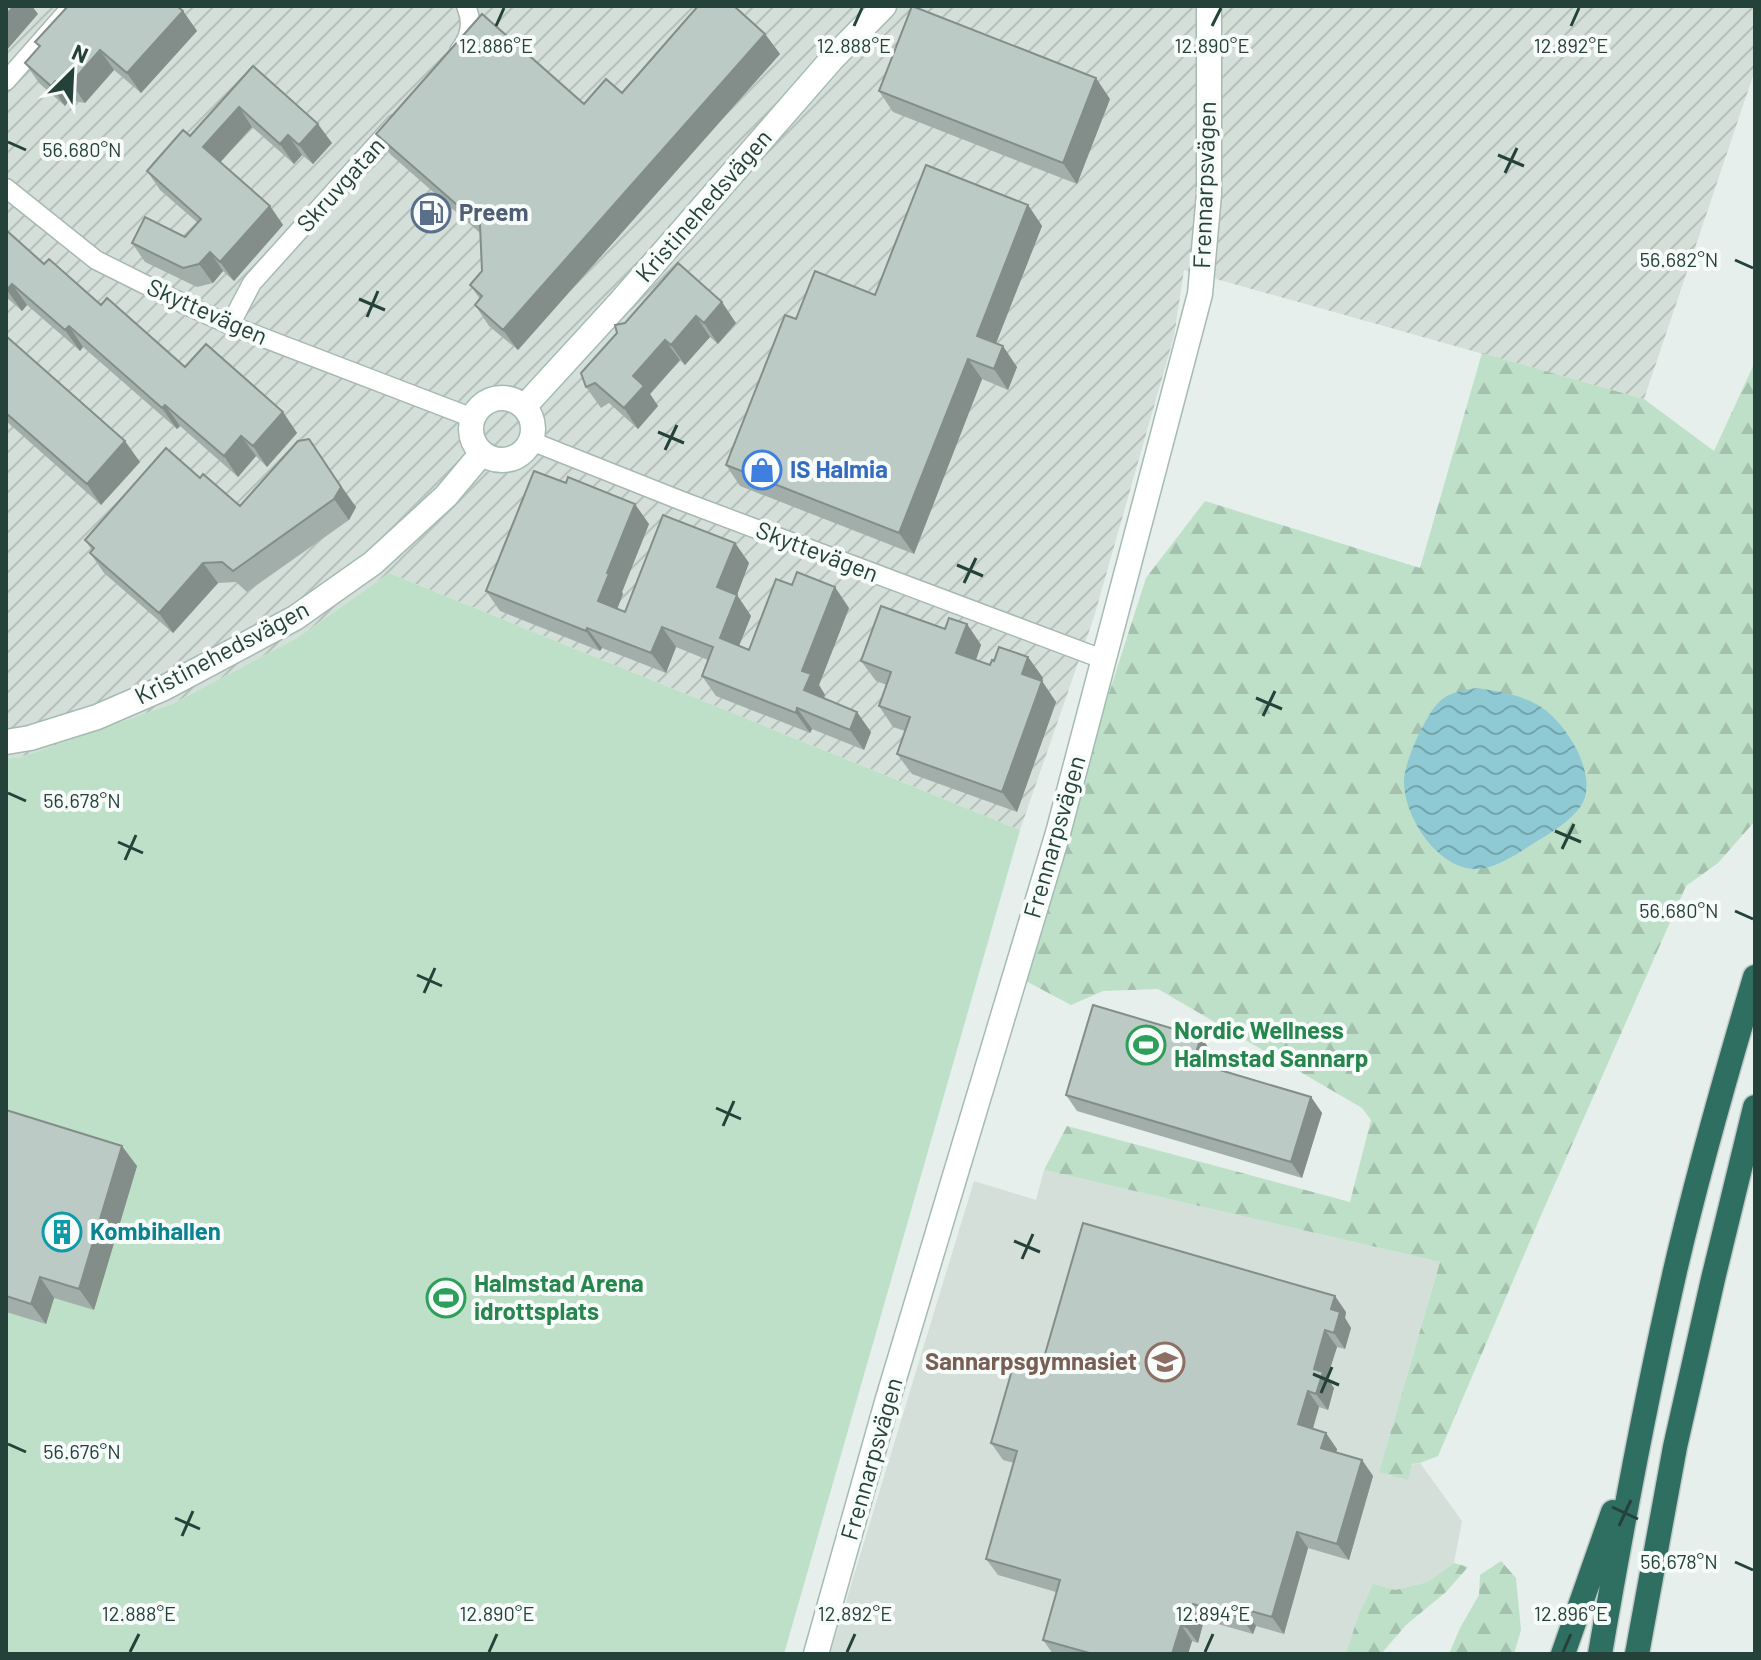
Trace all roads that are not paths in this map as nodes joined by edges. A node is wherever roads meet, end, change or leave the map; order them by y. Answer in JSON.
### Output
{"nodes":[{"id":1,"x":72,"y":6,"type":"edge"},
{"id":2,"x":466,"y":6,"type":"edge"},
{"id":3,"x":884,"y":6,"type":"edge"},
{"id":4,"x":1209,"y":6,"type":"edge"},
{"id":5,"x":446,"y":66,"type":"edge"},
{"id":6,"x":6,"y":81,"type":"edge"},
{"id":7,"x":407,"y":110,"type":"edge"},
{"id":8,"x":6,"y":188,"type":"edge"},
{"id":9,"x":230,"y":325,"type":"junction"},
{"id":10,"x":524,"y":407,"type":"junction"},
{"id":11,"x":473,"y":418,"type":"junction"},
{"id":12,"x":531,"y":441,"type":"junction"},
{"id":13,"x":482,"y":453,"type":"junction"},
{"id":14,"x":1105,"y":660,"type":"junction"},
{"id":15,"x":6,"y":742,"type":"edge"},
{"id":16,"x":1755,"y":977,"type":"edge"},
{"id":17,"x":1755,"y":1107,"type":"edge"},
{"id":18,"x":1639,"y":1438,"type":"junction"},
{"id":19,"x":816,"y":1654,"type":"edge"},
{"id":20,"x":1563,"y":1654,"type":"edge"},
{"id":21,"x":1600,"y":1654,"type":"edge"},
{"id":22,"x":1637,"y":1654,"type":"edge"}],
"edges":[{"from":1,"to":6,"type":"street"},
{"from":2,"to":5,"type":"street"},
{"from":3,"to":10,"type":"street","name":"Kristinehedsvägen"},
{"from":4,"to":14,"type":"street","name":"Frennarpsvägen"},
{"from":7,"to":9,"type":"street","name":"Skruvgatan"},
{"from":8,"to":9,"type":"street","name":"Skyttevägen"},
{"from":9,"to":11,"type":"street","name":"Skyttevägen"},
{"from":10,"to":11,"type":"street"},
{"from":10,"to":12,"type":"street"},
{"from":11,"to":13,"type":"street"},
{"from":12,"to":13,"type":"street"},
{"from":12,"to":14,"type":"street","name":"Skyttevägen"},
{"from":13,"to":15,"type":"street","name":"Kristinehedsvägen"},
{"from":14,"to":19,"type":"street","name":"Frennarpsvägen"},
{"from":16,"to":18,"type":"highway"},
{"from":17,"to":22,"type":"highway"},
{"from":18,"to":20,"type":"highway"},
{"from":18,"to":21,"type":"highway"}]}
